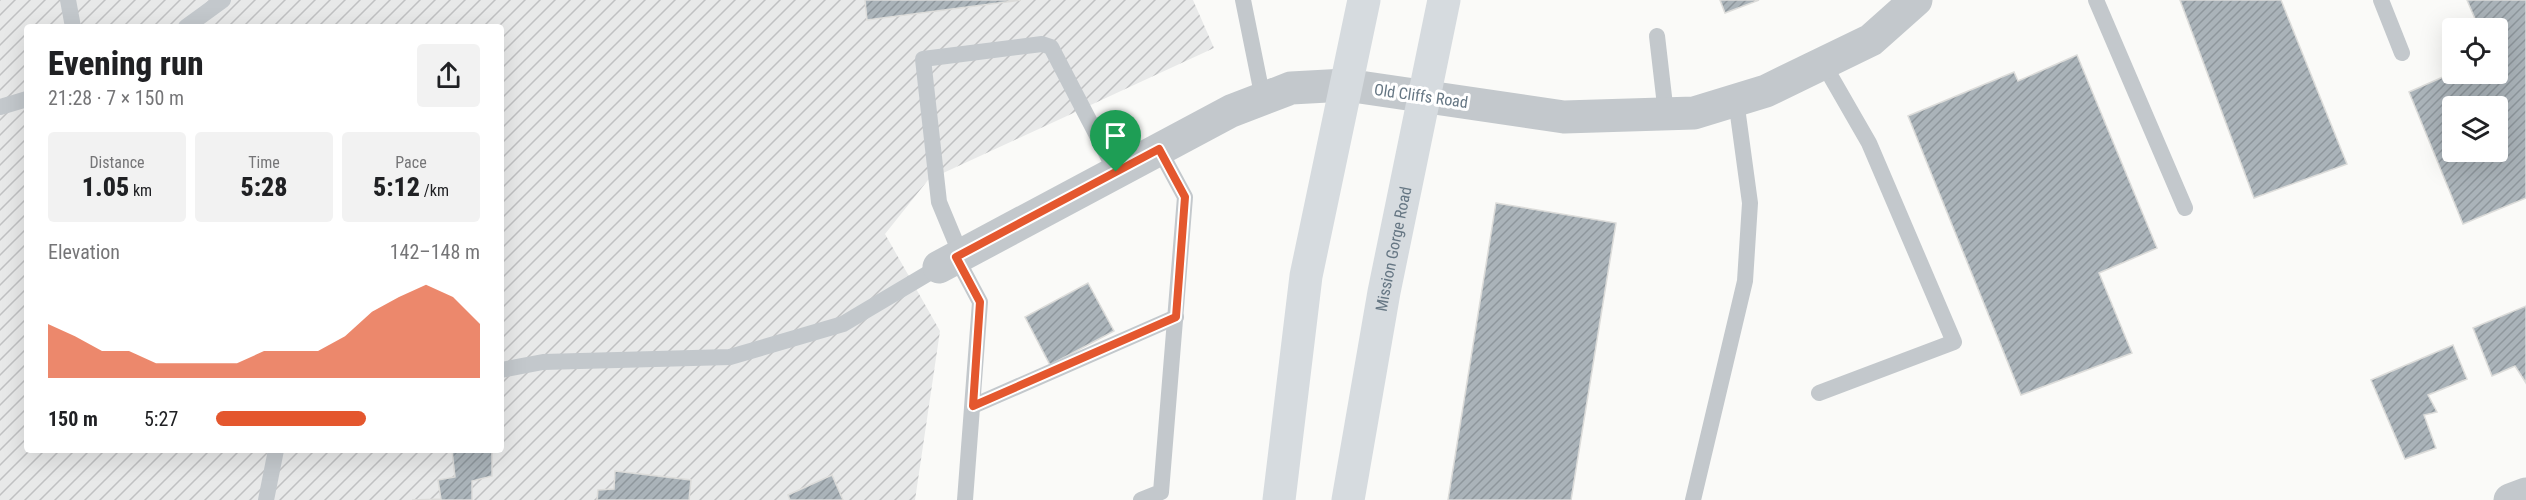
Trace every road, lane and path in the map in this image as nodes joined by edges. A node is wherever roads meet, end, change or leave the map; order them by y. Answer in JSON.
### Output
{"nodes":[{"id":1,"x":68,"y":0,"type":"edge"},
{"id":2,"x":223,"y":0,"type":"edge"},
{"id":3,"x":1243,"y":0,"type":"edge"},
{"id":4,"x":1364,"y":0,"type":"edge"},
{"id":5,"x":1444,"y":0,"type":"edge"},
{"id":6,"x":1916,"y":0,"type":"edge"},
{"id":7,"x":2096,"y":0,"type":"edge"},
{"id":8,"x":2381,"y":0,"type":"edge"},
{"id":9,"x":72,"y":24,"type":"edge"},
{"id":10,"x":190,"y":24,"type":"edge"},
{"id":11,"x":1657,"y":36,"type":"dead end"},
{"id":12,"x":2402,"y":53,"type":"dead end"},
{"id":13,"x":1823,"y":63,"type":"junction"},
{"id":14,"x":1346,"y":85,"type":"junction"},
{"id":15,"x":1426,"y":96,"type":"junction"},
{"id":16,"x":1263,"y":99,"type":"junction"},
{"id":17,"x":24,"y":100,"type":"edge"},
{"id":18,"x":1736,"y":100,"type":"junction"},
{"id":19,"x":0,"y":107,"type":"edge"},
{"id":20,"x":1666,"y":114,"type":"junction"},
{"id":21,"x":1159,"y":149,"type":"junction"},
{"id":22,"x":1116,"y":172,"type":"junction"},
{"id":23,"x":2185,"y":208,"type":"dead end"},
{"id":24,"x":952,"y":260,"type":"junction"},
{"id":25,"x":1176,"y":317,"type":"junction"},
{"id":26,"x":504,"y":369,"type":"edge"},
{"id":27,"x":1819,"y":393,"type":"dead end"},
{"id":28,"x":973,"y":406,"type":"junction"},
{"id":29,"x":275,"y":453,"type":"edge"},
{"id":30,"x":2526,"y":494,"type":"edge"},
{"id":31,"x":266,"y":500,"type":"edge"},
{"id":32,"x":965,"y":500,"type":"edge"},
{"id":33,"x":1141,"y":500,"type":"edge"},
{"id":34,"x":1279,"y":500,"type":"edge"},
{"id":35,"x":1348,"y":500,"type":"edge"},
{"id":36,"x":1693,"y":500,"type":"edge"},
{"id":37,"x":2510,"y":500,"type":"edge"}],
"edges":[{"from":1,"to":9,"type":"lane"},
{"from":2,"to":10,"type":"lane"},
{"from":3,"to":16,"type":"lane"},
{"from":4,"to":14,"type":"main road"},
{"from":5,"to":15,"type":"main road","name":"Mission Gorge Road"},
{"from":6,"to":13,"type":"street","name":"Old Cliffs Road"},
{"from":7,"to":23,"type":"lane"},
{"from":8,"to":12,"type":"lane"},
{"from":11,"to":20,"type":"lane"},
{"from":13,"to":18,"type":"street","name":"Old Cliffs Road"},
{"from":13,"to":27,"type":"lane"},
{"from":14,"to":15,"type":"street","name":"Old Cliffs Road"},
{"from":14,"to":16,"type":"street","name":"Old Cliffs Road"},
{"from":14,"to":34,"type":"main road"},
{"from":15,"to":20,"type":"street","name":"Old Cliffs Road"},
{"from":15,"to":35,"type":"main road","name":"Mission Gorge Road"},
{"from":16,"to":21,"type":"street","name":"Old Cliffs Road"},
{"from":17,"to":19,"type":"lane"},
{"from":18,"to":20,"type":"street","name":"Old Cliffs Road"},
{"from":18,"to":36,"type":"lane"},
{"from":21,"to":22,"type":"street","name":"Old Cliffs Road"},
{"from":21,"to":25,"type":"lane"},
{"from":22,"to":24,"type":"street","name":"Old Cliffs Road"},
{"from":22,"to":24,"type":"lane"},
{"from":24,"to":26,"type":"lane"},
{"from":24,"to":28,"type":"lane"},
{"from":25,"to":28,"type":"lane"},
{"from":25,"to":33,"type":"lane"},
{"from":28,"to":32,"type":"lane"},
{"from":29,"to":31,"type":"lane"},
{"from":30,"to":37,"type":"street"}]}
